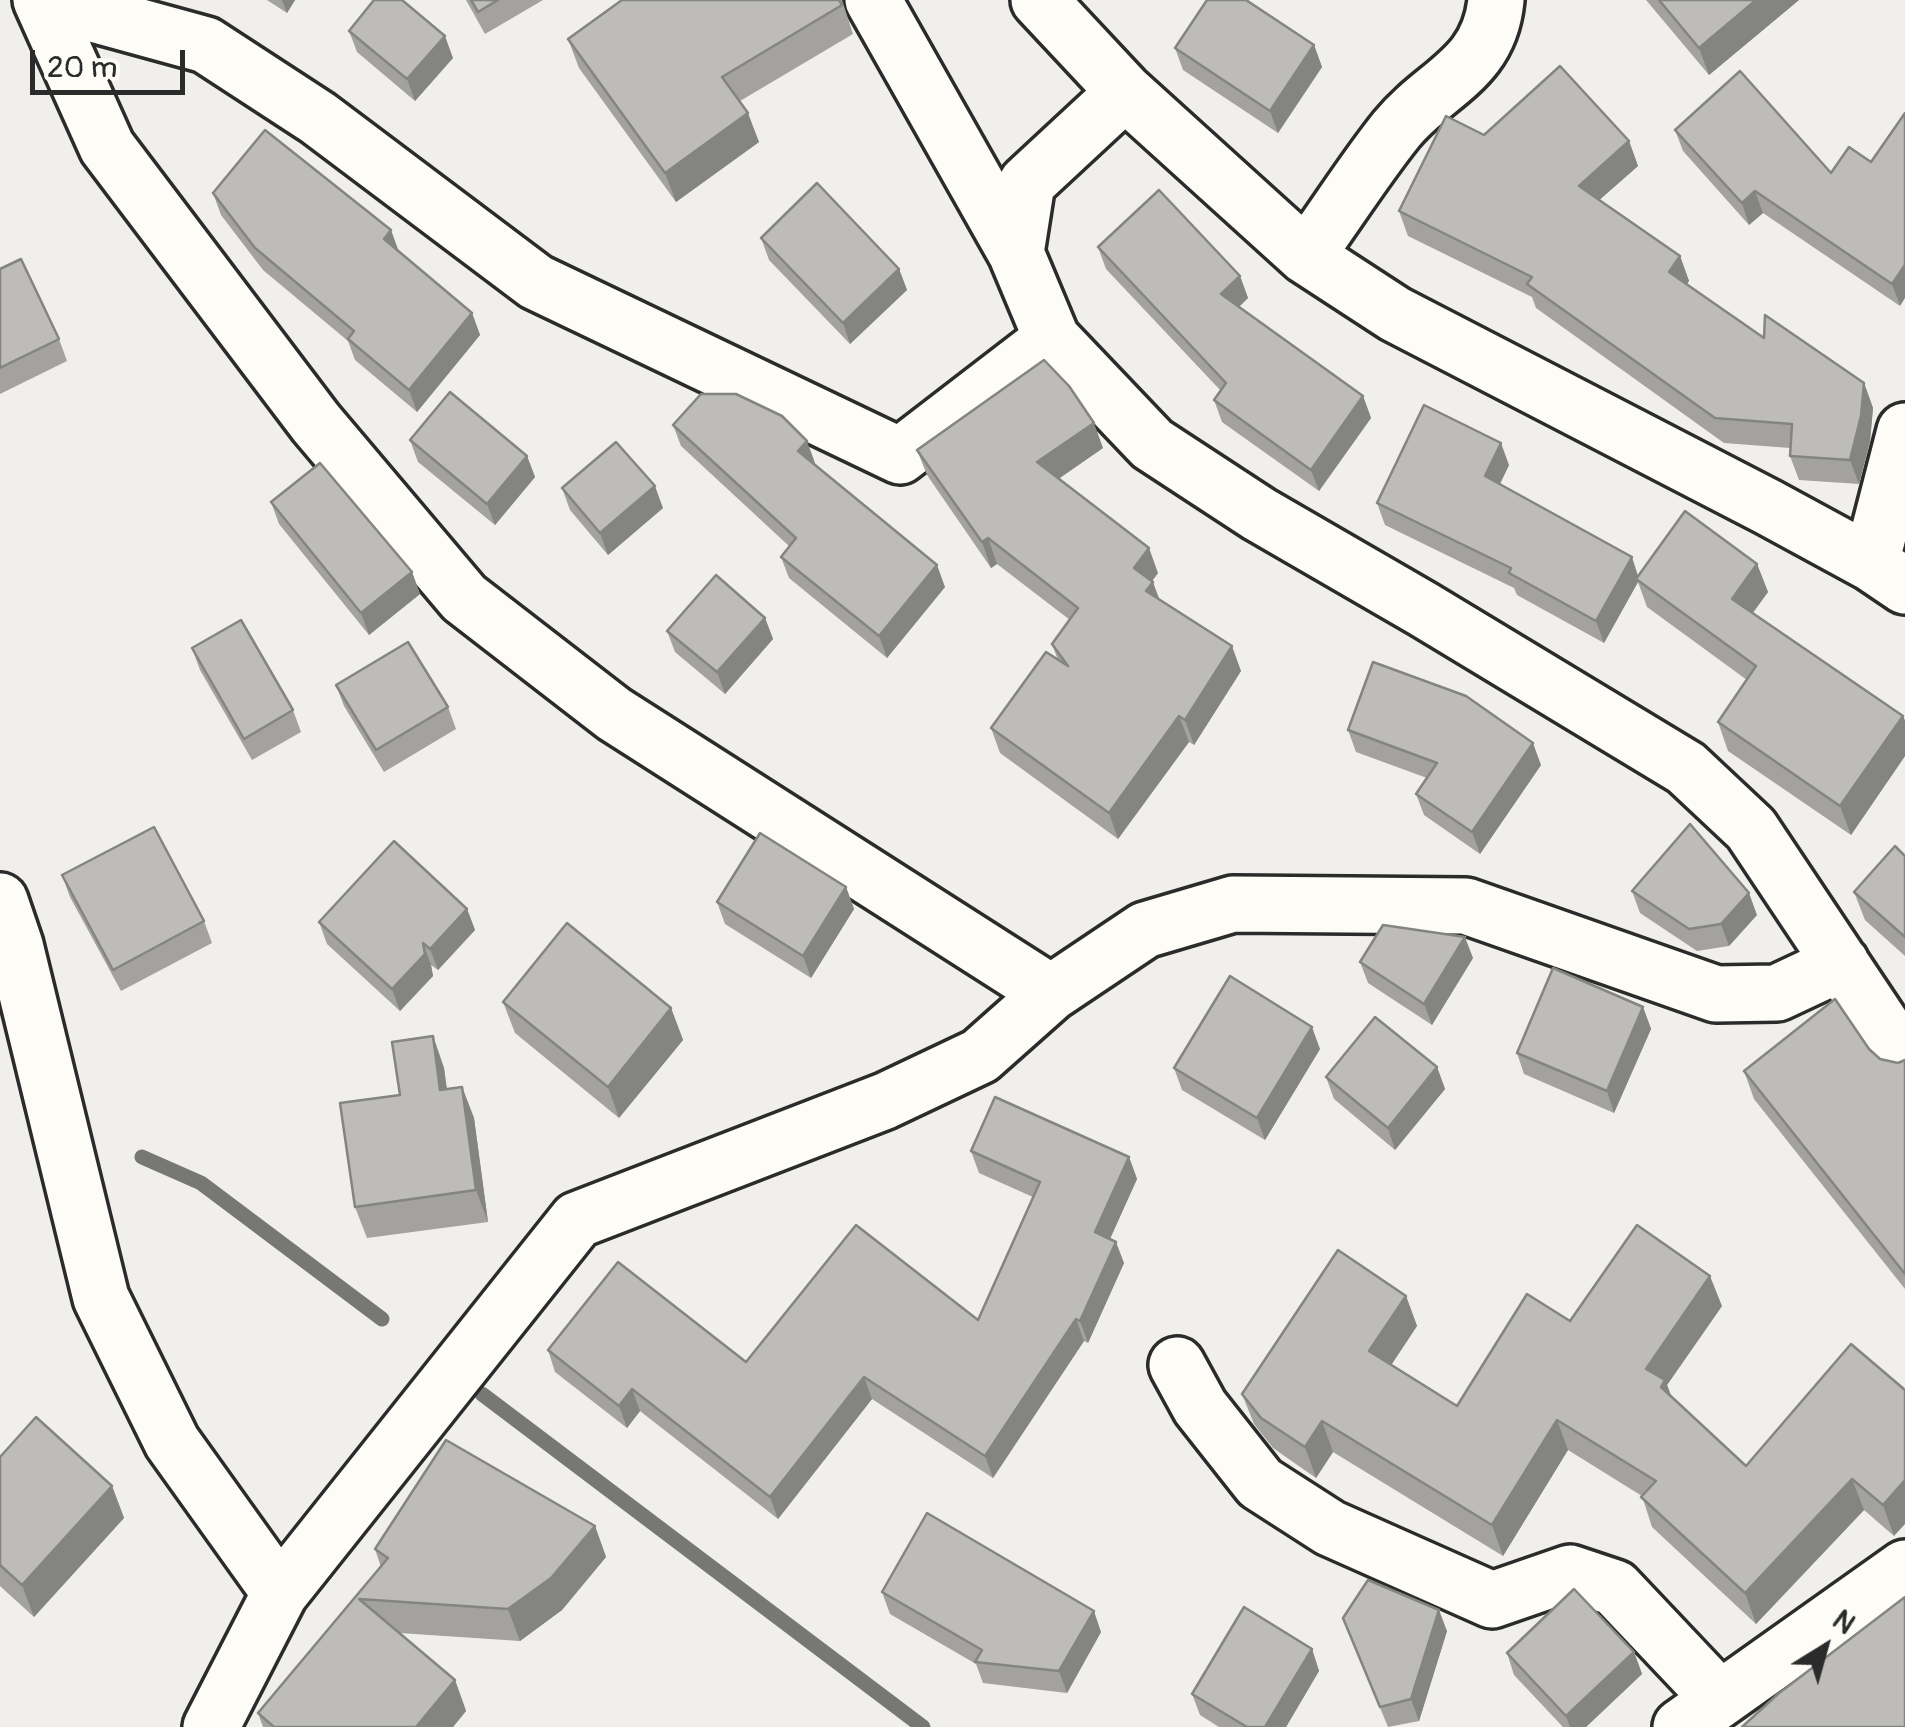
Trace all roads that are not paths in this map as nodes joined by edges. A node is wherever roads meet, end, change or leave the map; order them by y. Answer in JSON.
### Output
{"nodes":[{"id":1,"x":41,"y":0,"type":"edge"},
{"id":2,"x":873,"y":0,"type":"edge"},
{"id":3,"x":1039,"y":0,"type":"edge"},
{"id":4,"x":1496,"y":0,"type":"edge"},
{"id":5,"x":1125,"y":92,"type":"junction"},
{"id":6,"x":1016,"y":253,"type":"junction"},
{"id":7,"x":1306,"y":256,"type":"junction"},
{"id":8,"x":1052,"y":339,"type":"junction"},
{"id":9,"x":1905,"y":430,"type":"edge"},
{"id":10,"x":1888,"y":574,"type":"edge"},
{"id":11,"x":0,"y":901,"type":"edge"},
{"id":12,"x":1840,"y":962,"type":"junction"},
{"id":13,"x":1051,"y":993,"type":"junction"},
{"id":14,"x":1905,"y":1060,"type":"edge"},
{"id":15,"x":1177,"y":1365,"type":"dead end"},
{"id":16,"x":1905,"y":1568,"type":"edge"},
{"id":17,"x":280,"y":1593,"type":"junction"},
{"id":18,"x":1700,"y":1712,"type":"edge"},
{"id":19,"x":211,"y":1727,"type":"edge"}],
"edges":[{"from":1,"to":8,"type":"street"},
{"from":1,"to":13,"type":"street"},
{"from":2,"to":6,"type":"street"},
{"from":3,"to":5,"type":"street"},
{"from":4,"to":7,"type":"street"},
{"from":5,"to":6,"type":"street"},
{"from":5,"to":7,"type":"street"},
{"from":6,"to":8,"type":"street"},
{"from":7,"to":10,"type":"street"},
{"from":8,"to":12,"type":"street"},
{"from":9,"to":10,"type":"street"},
{"from":11,"to":17,"type":"street"},
{"from":12,"to":13,"type":"street"},
{"from":12,"to":14,"type":"street"},
{"from":13,"to":17,"type":"street"},
{"from":15,"to":18,"type":"street"},
{"from":16,"to":18,"type":"street"},
{"from":17,"to":19,"type":"street"}]}
